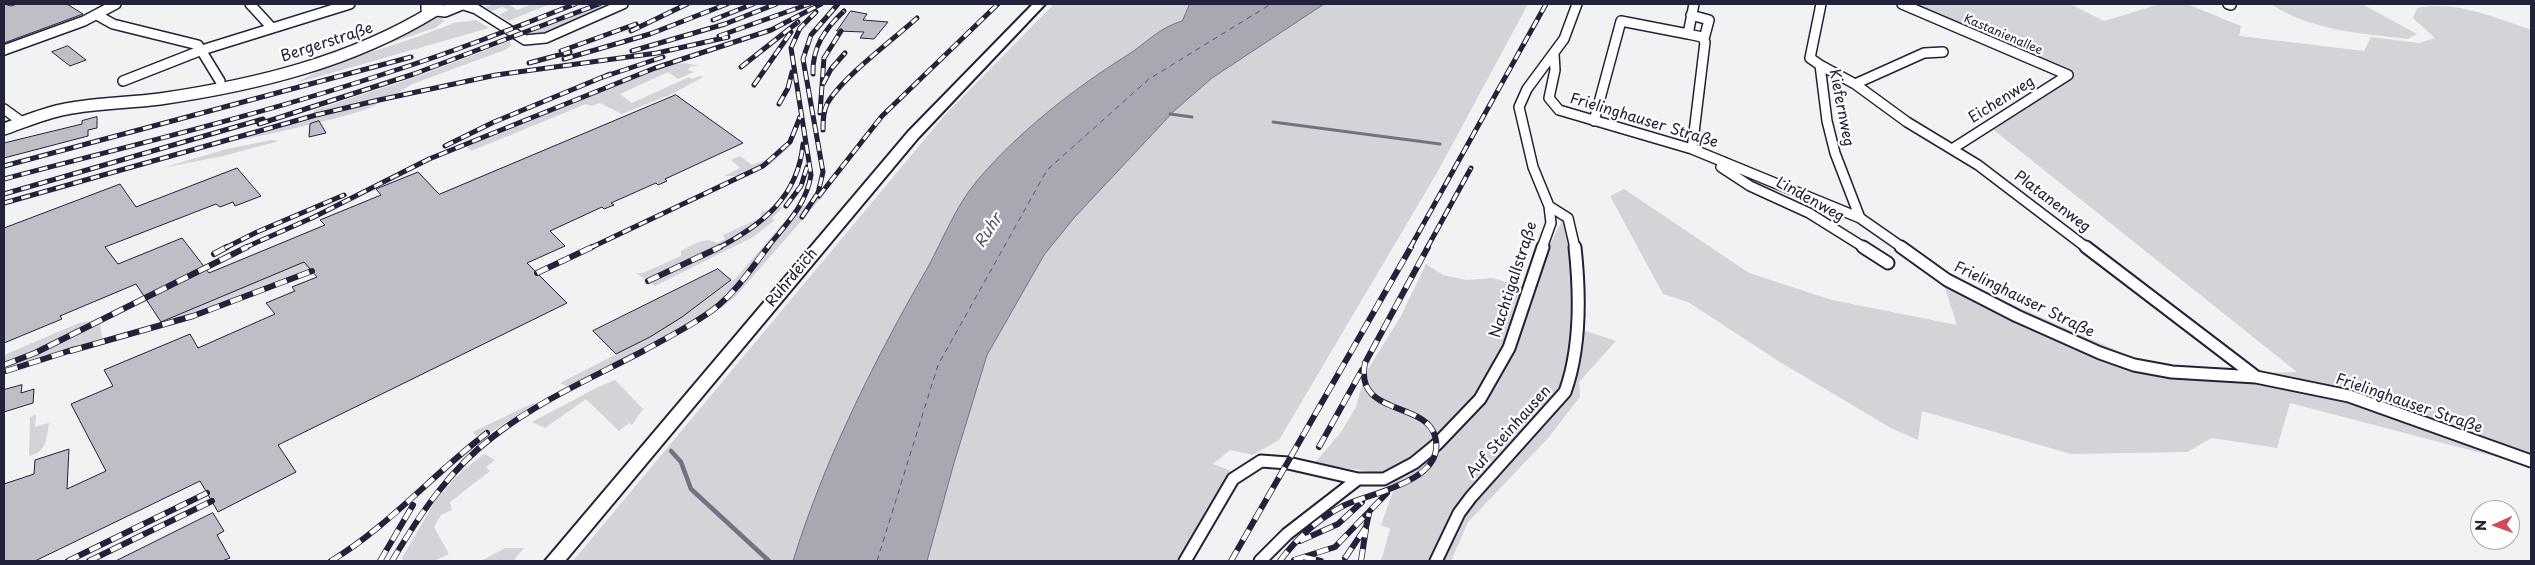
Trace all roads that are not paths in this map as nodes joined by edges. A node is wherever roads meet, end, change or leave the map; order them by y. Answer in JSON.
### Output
{"nodes":[{"id":1,"x":116,"y":4,"type":"edge"},
{"id":2,"x":250,"y":4,"type":"edge"},
{"id":3,"x":350,"y":4,"type":"edge"},
{"id":4,"x":462,"y":4,"type":"edge"},
{"id":5,"x":623,"y":4,"type":"edge"},
{"id":6,"x":1039,"y":4,"type":"edge"},
{"id":7,"x":1577,"y":4,"type":"edge"},
{"id":8,"x":1694,"y":4,"type":"edge"},
{"id":9,"x":1822,"y":4,"type":"edge"},
{"id":10,"x":1902,"y":4,"type":"edge"},
{"id":11,"x":431,"y":8,"type":"edge"},
{"id":12,"x":96,"y":15,"type":"junction"},
{"id":13,"x":1691,"y":15,"type":"junction"},
{"id":14,"x":272,"y":28,"type":"junction"},
{"id":15,"x":1688,"y":34,"type":"junction"},
{"id":16,"x":1704,"y":39,"type":"junction"},
{"id":17,"x":4,"y":50,"type":"edge"},
{"id":18,"x":202,"y":50,"type":"junction"},
{"id":19,"x":1943,"y":52,"type":"dead end"},
{"id":20,"x":1554,"y":54,"type":"junction"},
{"id":21,"x":1820,"y":65,"type":"junction"},
{"id":22,"x":2068,"y":75,"type":"joint"},
{"id":23,"x":123,"y":81,"type":"dead end"},
{"id":24,"x":221,"y":84,"type":"junction"},
{"id":25,"x":1855,"y":84,"type":"junction"},
{"id":26,"x":4,"y":108,"type":"edge"},
{"id":27,"x":1594,"y":121,"type":"junction"},
{"id":28,"x":22,"y":122,"type":"junction"},
{"id":29,"x":4,"y":130,"type":"edge"},
{"id":30,"x":1692,"y":149,"type":"junction"},
{"id":31,"x":1952,"y":149,"type":"junction"},
{"id":32,"x":1724,"y":162,"type":"junction"},
{"id":33,"x":1549,"y":206,"type":"junction"},
{"id":34,"x":1860,"y":218,"type":"junction"},
{"id":35,"x":1888,"y":263,"type":"dead end"},
{"id":36,"x":2256,"y":377,"type":"junction"},
{"id":37,"x":2531,"y":461,"type":"edge"},
{"id":38,"x":1358,"y":479,"type":"junction"},
{"id":39,"x":554,"y":561,"type":"edge"},
{"id":40,"x":1185,"y":561,"type":"edge"},
{"id":41,"x":1260,"y":561,"type":"edge"},
{"id":42,"x":1436,"y":561,"type":"edge"}],
"edges":[{"from":1,"to":12,"type":"street"},
{"from":2,"to":14,"type":"street"},
{"from":3,"to":14,"type":"street"},
{"from":4,"to":5,"type":"street"},
{"from":4,"to":11,"type":"street","name":"Bergerstraße"},
{"from":6,"to":39,"type":"main road","name":"Ruhrdeich"},
{"from":7,"to":20,"type":"street","name":"Nachtigallstraße"},
{"from":8,"to":13,"type":"street"},
{"from":9,"to":21,"type":"street","name":"Kiefernweg"},
{"from":10,"to":22,"type":"street","name":"Kastanienallee"},
{"from":11,"to":24,"type":"street","name":"Bergerstraße"},
{"from":12,"to":17,"type":"street"},
{"from":12,"to":18,"type":"street"},
{"from":13,"to":15,"type":"street"},
{"from":13,"to":16,"type":"street"},
{"from":14,"to":18,"type":"street"},
{"from":15,"to":16,"type":"street"},
{"from":15,"to":27,"type":"street"},
{"from":16,"to":30,"type":"street"},
{"from":18,"to":23,"type":"street"},
{"from":18,"to":24,"type":"street"},
{"from":19,"to":25,"type":"street"},
{"from":20,"to":27,"type":"street","name":"Frielinghauser Straße"},
{"from":20,"to":33,"type":"street","name":"Nachtigallstraße"},
{"from":21,"to":25,"type":"street","name":"Platanenweg"},
{"from":21,"to":34,"type":"street","name":"Kiefernweg"},
{"from":22,"to":31,"type":"street","name":"Eichenweg"},
{"from":24,"to":28,"type":"street","name":"Bergerstraße"},
{"from":25,"to":31,"type":"street","name":"Platanenweg"},
{"from":26,"to":28,"type":"street"},
{"from":27,"to":30,"type":"street","name":"Frielinghauser Straße"},
{"from":28,"to":29,"type":"street","name":"Bergerstraße"},
{"from":30,"to":32,"type":"street","name":"Frielinghauser Straße"},
{"from":31,"to":36,"type":"street","name":"Platanenweg"},
{"from":32,"to":34,"type":"street","name":"Frielinghauser Straße"},
{"from":32,"to":35,"type":"street","name":"Lindenweg"},
{"from":33,"to":38,"type":"street","name":"Nachtigallstraße"},
{"from":33,"to":42,"type":"street","name":"Auf Steinhausen"},
{"from":34,"to":36,"type":"street","name":"Frielinghauser Straße"},
{"from":36,"to":37,"type":"street","name":"Frielinghauser Straße"},
{"from":38,"to":40,"type":"street","name":"Nachtigallstraße"},
{"from":38,"to":41,"type":"street"}]}
